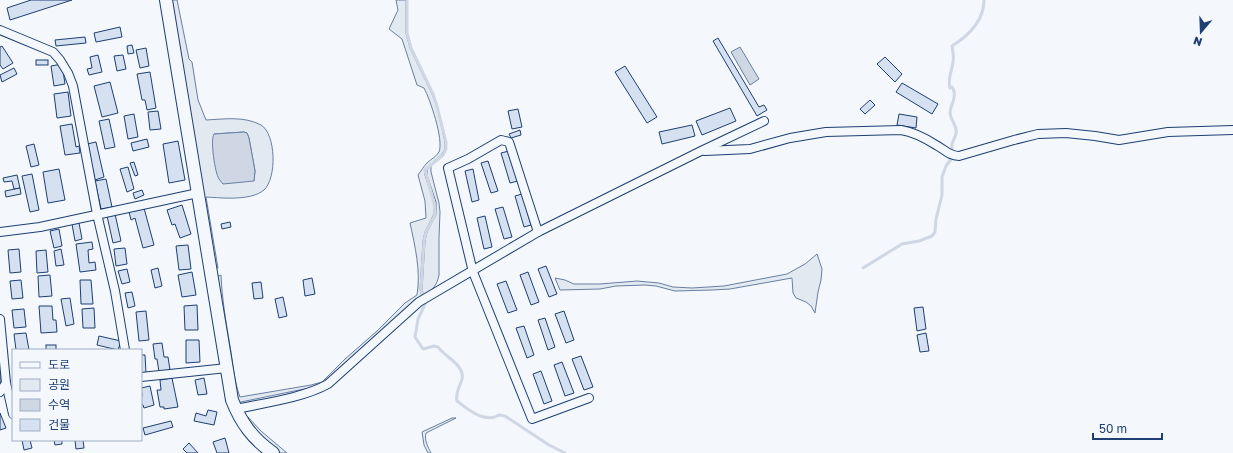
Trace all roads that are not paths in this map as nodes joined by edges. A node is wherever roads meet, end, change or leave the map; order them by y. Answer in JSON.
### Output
{"nodes":[{"id":1,"x":166,"y":0,"type":"edge"},
{"id":2,"x":0,"y":30,"type":"edge"},
{"id":3,"x":764,"y":121,"type":"dead end"},
{"id":4,"x":1233,"y":130,"type":"edge"},
{"id":5,"x":701,"y":151,"type":"junction"},
{"id":6,"x":198,"y":193,"type":"junction"},
{"id":7,"x":97,"y":214,"type":"junction"},
{"id":8,"x":0,"y":232,"type":"edge"},
{"id":9,"x":538,"y":232,"type":"junction"},
{"id":10,"x":473,"y":272,"type":"junction"},
{"id":11,"x":0,"y":319,"type":"edge"},
{"id":12,"x":125,"y":349,"type":"edge"},
{"id":13,"x":227,"y":368,"type":"junction"},
{"id":14,"x":142,"y":376,"type":"edge"},
{"id":15,"x":6,"y":384,"type":"junction"},
{"id":16,"x":0,"y":392,"type":"edge"},
{"id":17,"x":589,"y":398,"type":"dead end"},
{"id":18,"x":236,"y":409,"type":"junction"},
{"id":19,"x":12,"y":410,"type":"edge"},
{"id":20,"x":268,"y":452,"type":"edge"}],
"edges":[{"from":1,"to":6,"type":"main road"},
{"from":2,"to":7,"type":"street"},
{"from":3,"to":5,"type":"street"},
{"from":4,"to":5,"type":"street"},
{"from":5,"to":9,"type":"street"},
{"from":6,"to":7,"type":"street"},
{"from":6,"to":13,"type":"main road"},
{"from":7,"to":8,"type":"street"},
{"from":7,"to":12,"type":"street"},
{"from":9,"to":10,"type":"street"},
{"from":9,"to":10,"type":"street"},
{"from":10,"to":17,"type":"street"},
{"from":10,"to":18,"type":"street"},
{"from":11,"to":15,"type":"street"},
{"from":13,"to":14,"type":"street"},
{"from":13,"to":18,"type":"main road"},
{"from":15,"to":16,"type":"street"},
{"from":15,"to":19,"type":"street"},
{"from":18,"to":20,"type":"main road"}]}
